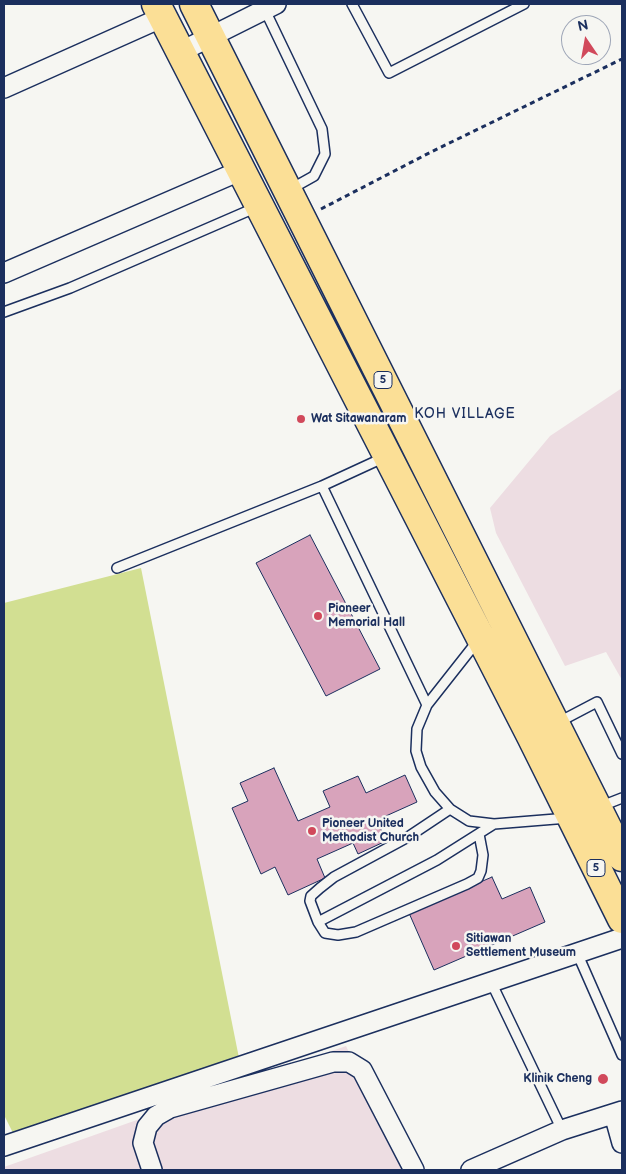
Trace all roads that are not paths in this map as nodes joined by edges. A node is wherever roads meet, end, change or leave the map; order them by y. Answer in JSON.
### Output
{"nodes":[{"id":1,"x":194,"y":4,"type":"edge"},
{"id":2,"x":352,"y":4,"type":"edge"},
{"id":3,"x":524,"y":4,"type":"edge"},
{"id":4,"x":267,"y":6,"type":"edge"},
{"id":5,"x":160,"y":10,"type":"edge"},
{"id":6,"x":210,"y":37,"type":"junction"},
{"id":7,"x":180,"y":52,"type":"junction"},
{"id":8,"x":4,"y":88,"type":"edge"},
{"id":9,"x":242,"y":170,"type":"junction"},
{"id":10,"x":288,"y":190,"type":"junction"},
{"id":11,"x":260,"y":206,"type":"junction"},
{"id":12,"x":4,"y":273,"type":"edge"},
{"id":13,"x":4,"y":312,"type":"edge"},
{"id":14,"x":388,"y":456,"type":"junction"},
{"id":15,"x":322,"y":486,"type":"junction"},
{"id":16,"x":117,"y":568,"type":"dead end"},
{"id":17,"x":480,"y":637,"type":"junction"},
{"id":18,"x":427,"y":705,"type":"junction"},
{"id":19,"x":543,"y":730,"type":"junction"},
{"id":20,"x":622,"y":754,"type":"edge"},
{"id":21,"x":622,"y":798,"type":"edge"},
{"id":22,"x":597,"y":808,"type":"junction"},
{"id":23,"x":450,"y":809,"type":"junction"},
{"id":24,"x":571,"y":818,"type":"junction"},
{"id":25,"x":494,"y":824,"type":"junction"},
{"id":26,"x":479,"y":834,"type":"junction"},
{"id":27,"x":622,"y":858,"type":"edge"},
{"id":28,"x":622,"y":919,"type":"edge"},
{"id":29,"x":318,"y":922,"type":"junction"},
{"id":30,"x":622,"y":938,"type":"edge"},
{"id":31,"x":578,"y":954,"type":"junction"},
{"id":32,"x":492,"y":984,"type":"junction"},
{"id":33,"x":622,"y":1056,"type":"edge"},
{"id":34,"x":618,"y":1113,"type":"edge"},
{"id":35,"x":562,"y":1130,"type":"junction"},
{"id":36,"x":622,"y":1144,"type":"edge"},
{"id":37,"x":4,"y":1146,"type":"edge"},
{"id":38,"x":152,"y":1170,"type":"edge"},
{"id":39,"x":414,"y":1170,"type":"edge"},
{"id":40,"x":471,"y":1170,"type":"edge"}],
"edges":[{"from":1,"to":6,"type":"highway","number":"5"},
{"from":2,"to":3,"type":"lane"},
{"from":4,"to":6,"type":"street"},
{"from":4,"to":10,"type":"lane"},
{"from":5,"to":7,"type":"highway","number":"5"},
{"from":5,"to":8,"type":"street"},
{"from":6,"to":7,"type":"street"},
{"from":6,"to":10,"type":"highway","number":"5"},
{"from":7,"to":9,"type":"highway","number":"5"},
{"from":9,"to":11,"type":"highway","number":"5"},
{"from":9,"to":12,"type":"street"},
{"from":10,"to":19,"type":"highway","number":"5"},
{"from":11,"to":13,"type":"lane"},
{"from":11,"to":14,"type":"highway","number":"5"},
{"from":14,"to":15,"type":"lane"},
{"from":14,"to":17,"type":"highway","number":"5"},
{"from":15,"to":16,"type":"lane"},
{"from":15,"to":18,"type":"lane"},
{"from":17,"to":18,"type":"lane"},
{"from":17,"to":19,"type":"highway","number":"5"},
{"from":18,"to":23,"type":"lane"},
{"from":19,"to":20,"type":"lane"},
{"from":19,"to":22,"type":"highway","number":"5"},
{"from":19,"to":24,"type":"highway","number":"5"},
{"from":21,"to":22,"type":"lane"},
{"from":22,"to":27,"type":"highway","number":"5"},
{"from":23,"to":25,"type":"lane"},
{"from":23,"to":29,"type":"lane"},
{"from":24,"to":25,"type":"lane"},
{"from":24,"to":28,"type":"highway","number":"5"},
{"from":25,"to":26,"type":"lane"},
{"from":26,"to":29,"type":"lane"},
{"from":26,"to":29,"type":"lane"},
{"from":30,"to":31,"type":"street"},
{"from":31,"to":32,"type":"street"},
{"from":31,"to":33,"type":"lane"},
{"from":32,"to":35,"type":"lane"},
{"from":32,"to":37,"type":"street"},
{"from":34,"to":35,"type":"street"},
{"from":34,"to":36,"type":"street"},
{"from":35,"to":40,"type":"street"},
{"from":38,"to":39,"type":"street"}]}
